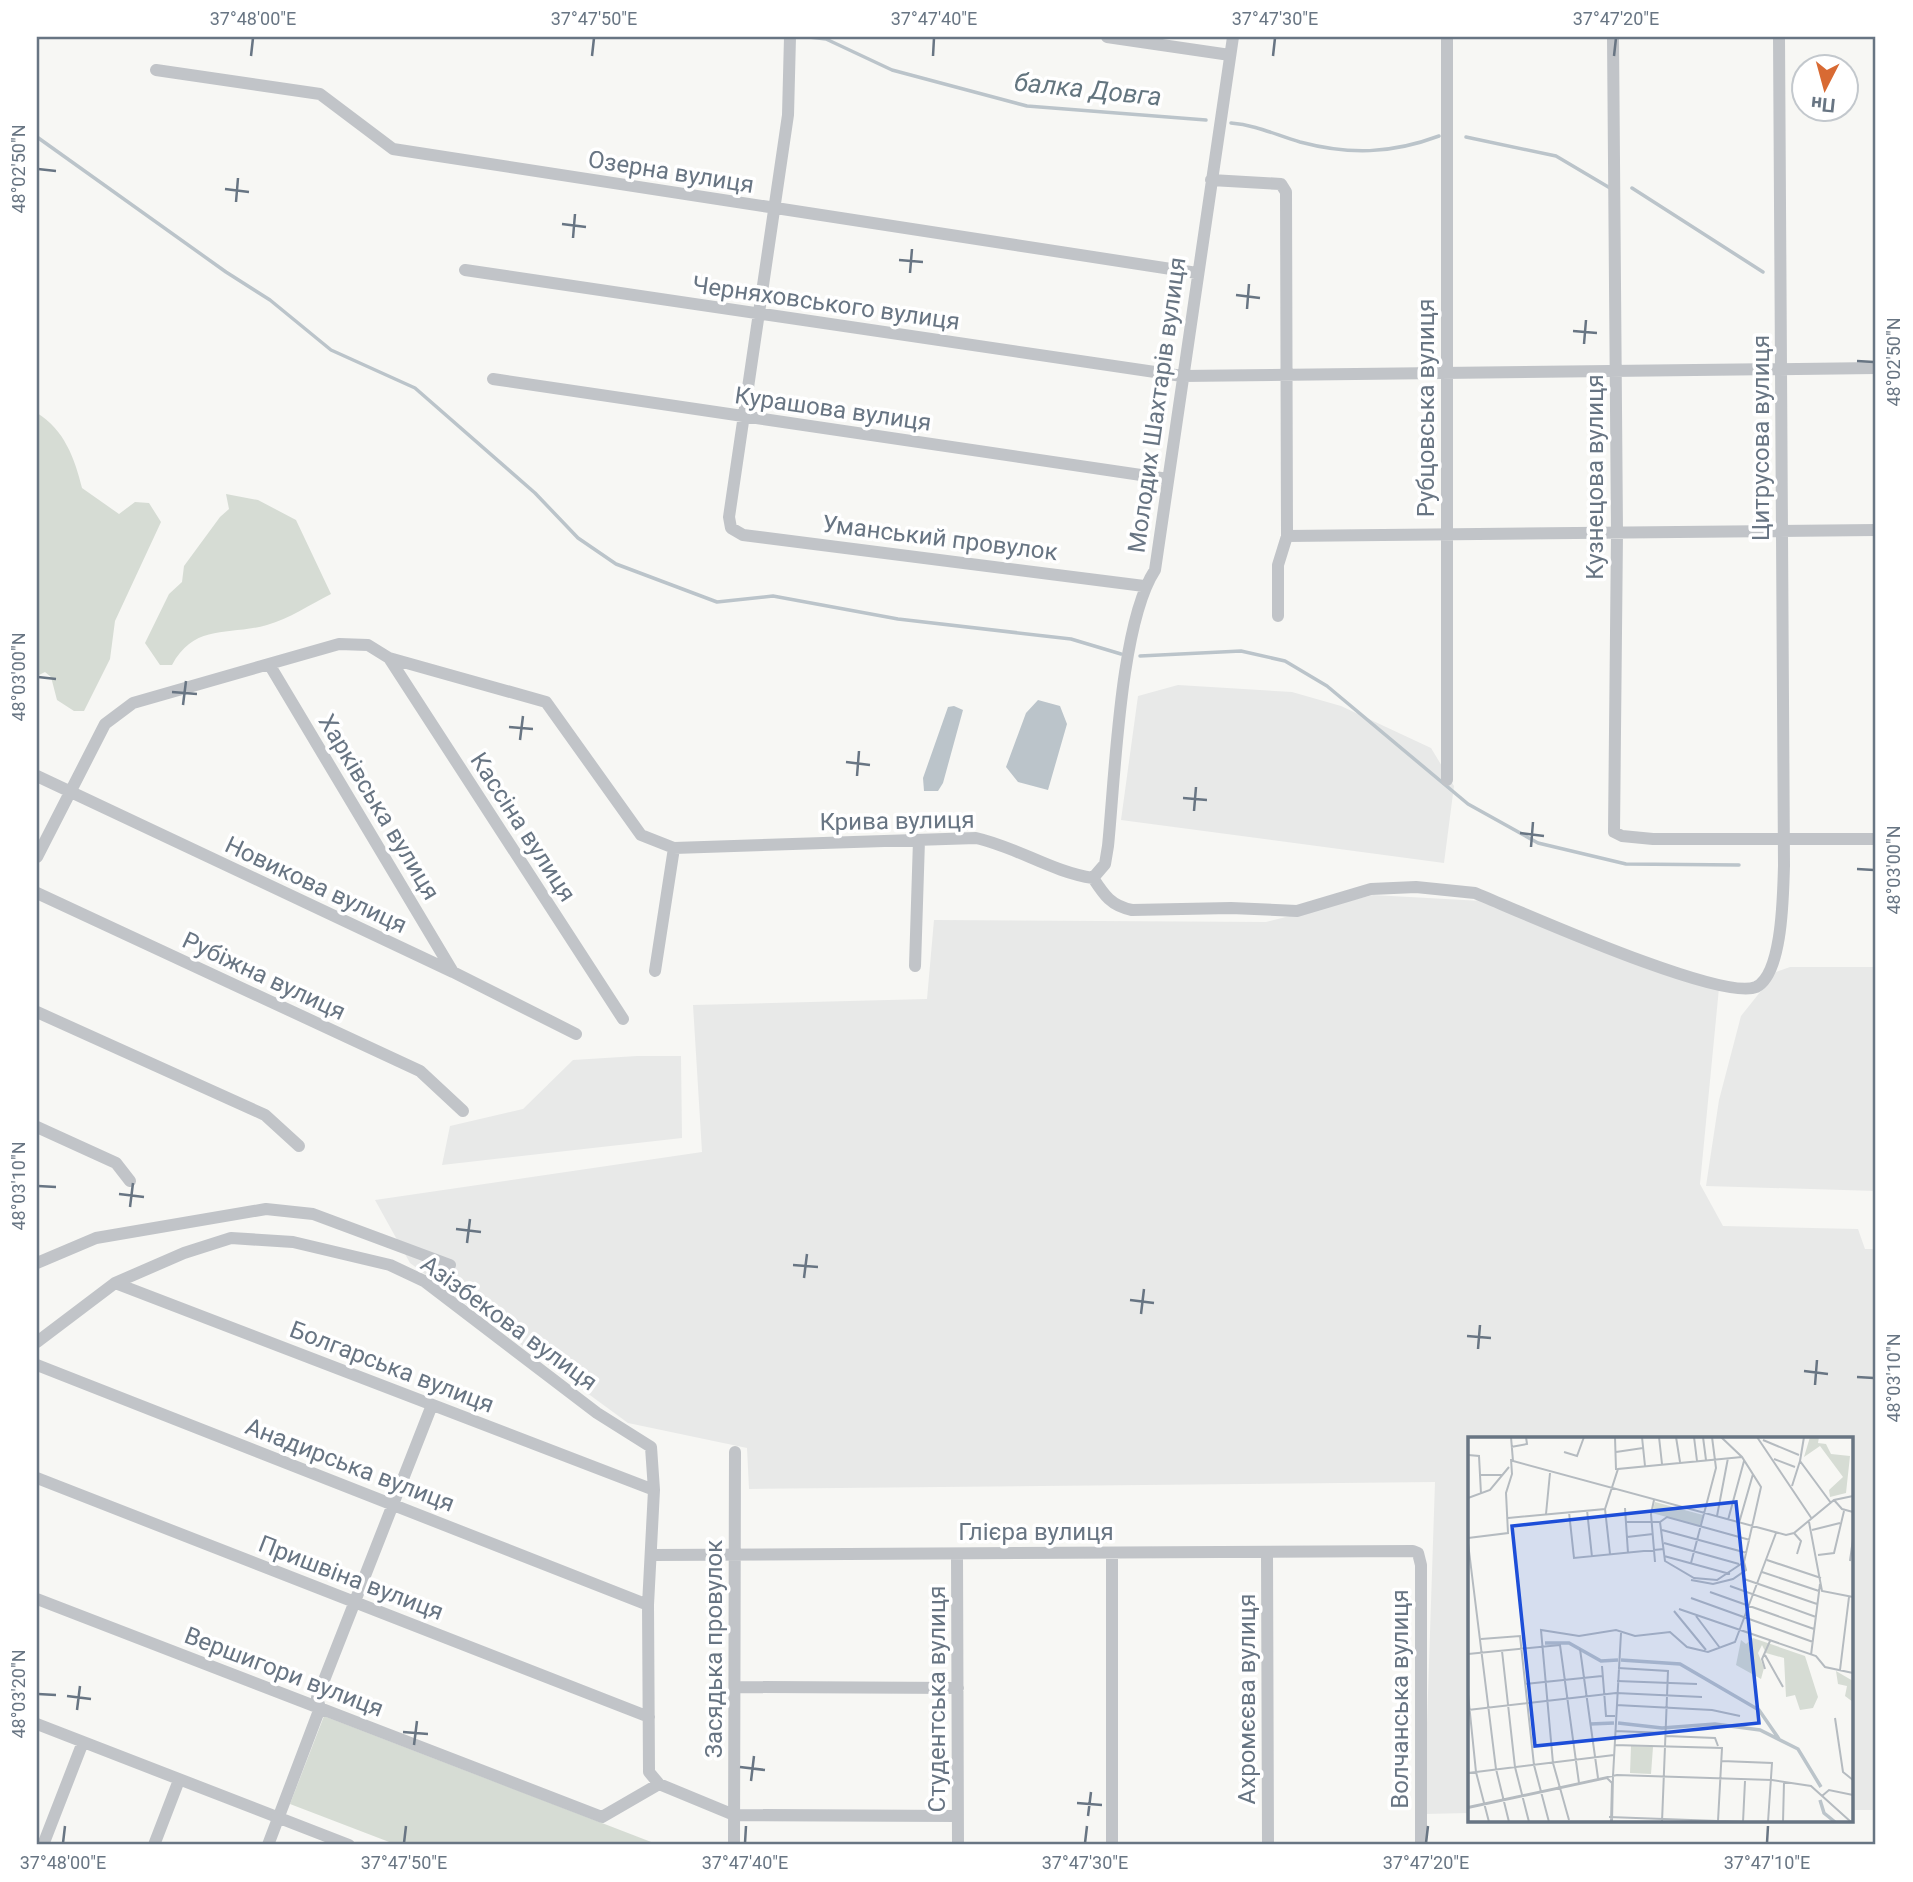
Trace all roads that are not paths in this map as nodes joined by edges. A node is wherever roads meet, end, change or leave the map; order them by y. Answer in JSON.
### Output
{"nodes":[{"id":1,"x":1107,"y":37,"type":"edge"},
{"id":2,"x":1233,"y":37,"type":"edge"},
{"id":3,"x":1447,"y":37,"type":"edge"},
{"id":4,"x":1613,"y":37,"type":"edge"},
{"id":5,"x":1779,"y":37,"type":"edge"},
{"id":6,"x":790,"y":41,"type":"edge"},
{"id":7,"x":1230,"y":55,"type":"junction"},
{"id":8,"x":156,"y":70,"type":"dead end"},
{"id":9,"x":1211,"y":180,"type":"junction"},
{"id":10,"x":774,"y":209,"type":"junction"},
{"id":11,"x":465,"y":270,"type":"dead end"},
{"id":12,"x":1197,"y":273,"type":"junction"},
{"id":13,"x":758,"y":314,"type":"junction"},
{"id":14,"x":1876,"y":368,"type":"edge"},
{"id":15,"x":1781,"y":369,"type":"junction"},
{"id":16,"x":1616,"y":371,"type":"junction"},
{"id":17,"x":1448,"y":373,"type":"junction"},
{"id":18,"x":1287,"y":375,"type":"junction"},
{"id":19,"x":1182,"y":376,"type":"junction"},
{"id":20,"x":493,"y":379,"type":"dead end"},
{"id":21,"x":744,"y":418,"type":"junction"},
{"id":22,"x":1168,"y":479,"type":"junction"},
{"id":23,"x":1876,"y":530,"type":"edge"},
{"id":24,"x":1782,"y":531,"type":"junction"},
{"id":25,"x":1617,"y":533,"type":"junction"},
{"id":26,"x":1447,"y":535,"type":"junction"},
{"id":27,"x":1287,"y":536,"type":"junction"},
{"id":28,"x":1144,"y":586,"type":"junction"},
{"id":29,"x":1278,"y":616,"type":"dead end"},
{"id":30,"x":389,"y":658,"type":"junction"},
{"id":31,"x":269,"y":664,"type":"junction"},
{"id":32,"x":37,"y":776,"type":"edge"},
{"id":33,"x":1447,"y":780,"type":"dead end"},
{"id":34,"x":68,"y":791,"type":"junction"},
{"id":35,"x":1784,"y":839,"type":"junction"},
{"id":36,"x":1876,"y":839,"type":"edge"},
{"id":37,"x":919,"y":840,"type":"junction"},
{"id":38,"x":674,"y":848,"type":"junction"},
{"id":39,"x":37,"y":857,"type":"edge"},
{"id":40,"x":1093,"y":877,"type":"junction"},
{"id":41,"x":37,"y":893,"type":"edge"},
{"id":42,"x":915,"y":966,"type":"dead end"},
{"id":43,"x":655,"y":971,"type":"dead end"},
{"id":44,"x":453,"y":972,"type":"junction"},
{"id":45,"x":37,"y":1012,"type":"edge"},
{"id":46,"x":623,"y":1018,"type":"dead end"},
{"id":47,"x":576,"y":1034,"type":"dead end"},
{"id":48,"x":463,"y":1111,"type":"dead end"},
{"id":49,"x":37,"y":1127,"type":"edge"},
{"id":50,"x":299,"y":1146,"type":"dead end"},
{"id":51,"x":130,"y":1181,"type":"dead end"},
{"id":52,"x":37,"y":1263,"type":"edge"},
{"id":53,"x":450,"y":1265,"type":"dead end"},
{"id":54,"x":115,"y":1283,"type":"junction"},
{"id":55,"x":37,"y":1342,"type":"edge"},
{"id":56,"x":37,"y":1365,"type":"edge"},
{"id":57,"x":432,"y":1405,"type":"junction"},
{"id":58,"x":735,"y":1452,"type":"dead end"},
{"id":59,"x":37,"y":1478,"type":"edge"},
{"id":60,"x":654,"y":1490,"type":"junction"},
{"id":61,"x":394,"y":1505,"type":"junction"},
{"id":62,"x":1267,"y":1552,"type":"junction"},
{"id":63,"x":957,"y":1553,"type":"junction"},
{"id":64,"x":1112,"y":1553,"type":"junction"},
{"id":65,"x":1418,"y":1553,"type":"joint"},
{"id":66,"x":653,"y":1555,"type":"junction"},
{"id":67,"x":736,"y":1555,"type":"junction"},
{"id":68,"x":37,"y":1599,"type":"edge"},
{"id":69,"x":355,"y":1602,"type":"junction"},
{"id":70,"x":648,"y":1605,"type":"junction"},
{"id":71,"x":735,"y":1687,"type":"junction"},
{"id":72,"x":958,"y":1688,"type":"junction"},
{"id":73,"x":320,"y":1708,"type":"junction"},
{"id":74,"x":649,"y":1717,"type":"junction"},
{"id":75,"x":37,"y":1724,"type":"edge"},
{"id":76,"x":83,"y":1742,"type":"junction"},
{"id":77,"x":179,"y":1780,"type":"junction"},
{"id":78,"x":659,"y":1784,"type":"junction"},
{"id":79,"x":734,"y":1815,"type":"junction"},
{"id":80,"x":958,"y":1816,"type":"junction"},
{"id":81,"x":278,"y":1818,"type":"junction"},
{"id":82,"x":43,"y":1845,"type":"edge"},
{"id":83,"x":154,"y":1845,"type":"edge"},
{"id":84,"x":268,"y":1845,"type":"edge"},
{"id":85,"x":349,"y":1845,"type":"edge"},
{"id":86,"x":734,"y":1845,"type":"edge"},
{"id":87,"x":958,"y":1845,"type":"edge"},
{"id":88,"x":1112,"y":1845,"type":"edge"},
{"id":89,"x":1268,"y":1845,"type":"edge"},
{"id":90,"x":1421,"y":1845,"type":"edge"}],
"edges":[{"from":1,"to":7,"type":"street"},
{"from":2,"to":7,"type":"street","name":"Молодих Шахтарів вулиця"},
{"from":3,"to":17,"type":"street","name":"Рубцовська вулиця"},
{"from":4,"to":16,"type":"street","name":"Кузнецова вулиця"},
{"from":5,"to":15,"type":"street","name":"Цитрусова вулиця"},
{"from":6,"to":10,"type":"street"},
{"from":7,"to":9,"type":"street","name":"Молодих Шахтарів вулиця"},
{"from":8,"to":10,"type":"street","name":"Озерна вулиця"},
{"from":9,"to":12,"type":"street","name":"Молодих Шахтарів вулиця"},
{"from":9,"to":18,"type":"street"},
{"from":10,"to":12,"type":"street","name":"Озерна вулиця"},
{"from":10,"to":13,"type":"street"},
{"from":11,"to":13,"type":"street","name":"Черняховського вулиця"},
{"from":12,"to":19,"type":"street","name":"Молодих Шахтарів вулиця"},
{"from":13,"to":19,"type":"street","name":"Черняховського вулиця"},
{"from":13,"to":21,"type":"street"},
{"from":14,"to":15,"type":"street","name":"Черняховського вулиця"},
{"from":15,"to":16,"type":"street","name":"Черняховського вулиця"},
{"from":15,"to":24,"type":"street","name":"Цитрусова вулиця"},
{"from":16,"to":17,"type":"street","name":"Черняховського вулиця"},
{"from":16,"to":25,"type":"street","name":"Кузнецова вулиця"},
{"from":17,"to":18,"type":"street","name":"Черняховського вулиця"},
{"from":17,"to":26,"type":"street","name":"Рубцовська вулиця"},
{"from":18,"to":19,"type":"street","name":"Черняховського вулиця"},
{"from":18,"to":27,"type":"street"},
{"from":19,"to":22,"type":"street","name":"Молодих Шахтарів вулиця"},
{"from":20,"to":21,"type":"street","name":"Курашова вулиця"},
{"from":21,"to":22,"type":"street","name":"Курашова вулиця"},
{"from":21,"to":28,"type":"street","name":"Уманський провулок"},
{"from":22,"to":28,"type":"street","name":"Молодих Шахтарів вулиця"},
{"from":23,"to":24,"type":"street"},
{"from":24,"to":25,"type":"street"},
{"from":24,"to":35,"type":"street","name":"Цитрусова вулиця"},
{"from":25,"to":26,"type":"street"},
{"from":25,"to":35,"type":"street","name":"Кузнецова вулиця"},
{"from":26,"to":27,"type":"street"},
{"from":26,"to":33,"type":"street","name":"Рубцовська вулиця"},
{"from":27,"to":29,"type":"street"},
{"from":28,"to":40,"type":"street","name":"Молодих Шахтарів вулиця"},
{"from":30,"to":31,"type":"street"},
{"from":30,"to":38,"type":"street","name":"Крива вулиця"},
{"from":30,"to":46,"type":"street","name":"Кассіна вулиця"},
{"from":31,"to":34,"type":"street"},
{"from":31,"to":44,"type":"street","name":"Харківська вулиця"},
{"from":32,"to":34,"type":"street","name":"Новикова вулиця"},
{"from":34,"to":39,"type":"street"},
{"from":34,"to":44,"type":"street","name":"Новикова вулиця"},
{"from":35,"to":36,"type":"street"},
{"from":35,"to":40,"type":"street","name":"Цитрусова вулиця"},
{"from":37,"to":38,"type":"street","name":"Крива вулиця"},
{"from":37,"to":40,"type":"street","name":"Крива вулиця"},
{"from":37,"to":42,"type":"street"},
{"from":38,"to":43,"type":"street"},
{"from":41,"to":48,"type":"street","name":"Рубіжна вулиця"},
{"from":44,"to":47,"type":"street","name":"Новикова вулиця"},
{"from":45,"to":50,"type":"street"},
{"from":49,"to":51,"type":"street"},
{"from":52,"to":53,"type":"street"},
{"from":54,"to":55,"type":"street","name":"Азізбекова вулиця"},
{"from":54,"to":57,"type":"street","name":"Болгарська вулиця"},
{"from":54,"to":60,"type":"street","name":"Азізбекова вулиця"},
{"from":56,"to":61,"type":"street","name":"Анадирська вулиця"},
{"from":57,"to":60,"type":"street","name":"Болгарська вулиця"},
{"from":57,"to":61,"type":"street"},
{"from":58,"to":67,"type":"street","name":"Засядька провулок"},
{"from":59,"to":69,"type":"street","name":"Пришвіна вулиця"},
{"from":60,"to":66,"type":"street"},
{"from":61,"to":69,"type":"street"},
{"from":61,"to":70,"type":"street","name":"Анадирська вулиця"},
{"from":62,"to":64,"type":"street","name":"Глієра вулиця"},
{"from":62,"to":65,"type":"street","name":"Глієра вулиця"},
{"from":62,"to":89,"type":"street","name":"Ахромєєва вулиця"},
{"from":63,"to":64,"type":"street","name":"Глієра вулиця"},
{"from":63,"to":67,"type":"street","name":"Глієра вулиця"},
{"from":63,"to":72,"type":"street","name":"Студентська вулиця"},
{"from":64,"to":88,"type":"street"},
{"from":65,"to":90,"type":"street","name":"Волчанська вулиця"},
{"from":66,"to":67,"type":"street","name":"Глієра вулиця"},
{"from":66,"to":70,"type":"street"},
{"from":67,"to":71,"type":"street","name":"Засядька провулок"},
{"from":68,"to":73,"type":"street","name":"Вершигори вулиця"},
{"from":69,"to":73,"type":"street"},
{"from":69,"to":74,"type":"street","name":"Пришвіна вулиця"},
{"from":70,"to":74,"type":"street"},
{"from":71,"to":72,"type":"street"},
{"from":71,"to":79,"type":"street","name":"Засядька провулок"},
{"from":72,"to":80,"type":"street","name":"Студентська вулиця"},
{"from":73,"to":78,"type":"street","name":"Вершигори вулиця"},
{"from":73,"to":81,"type":"street"},
{"from":74,"to":78,"type":"street"},
{"from":75,"to":76,"type":"street"},
{"from":76,"to":77,"type":"street"},
{"from":76,"to":82,"type":"street"},
{"from":77,"to":81,"type":"street"},
{"from":77,"to":83,"type":"street"},
{"from":78,"to":79,"type":"street"},
{"from":79,"to":80,"type":"street"},
{"from":79,"to":86,"type":"street","name":"Засядька провулок"},
{"from":80,"to":87,"type":"street","name":"Студентська вулиця"},
{"from":81,"to":84,"type":"street"},
{"from":81,"to":85,"type":"street"}]}
